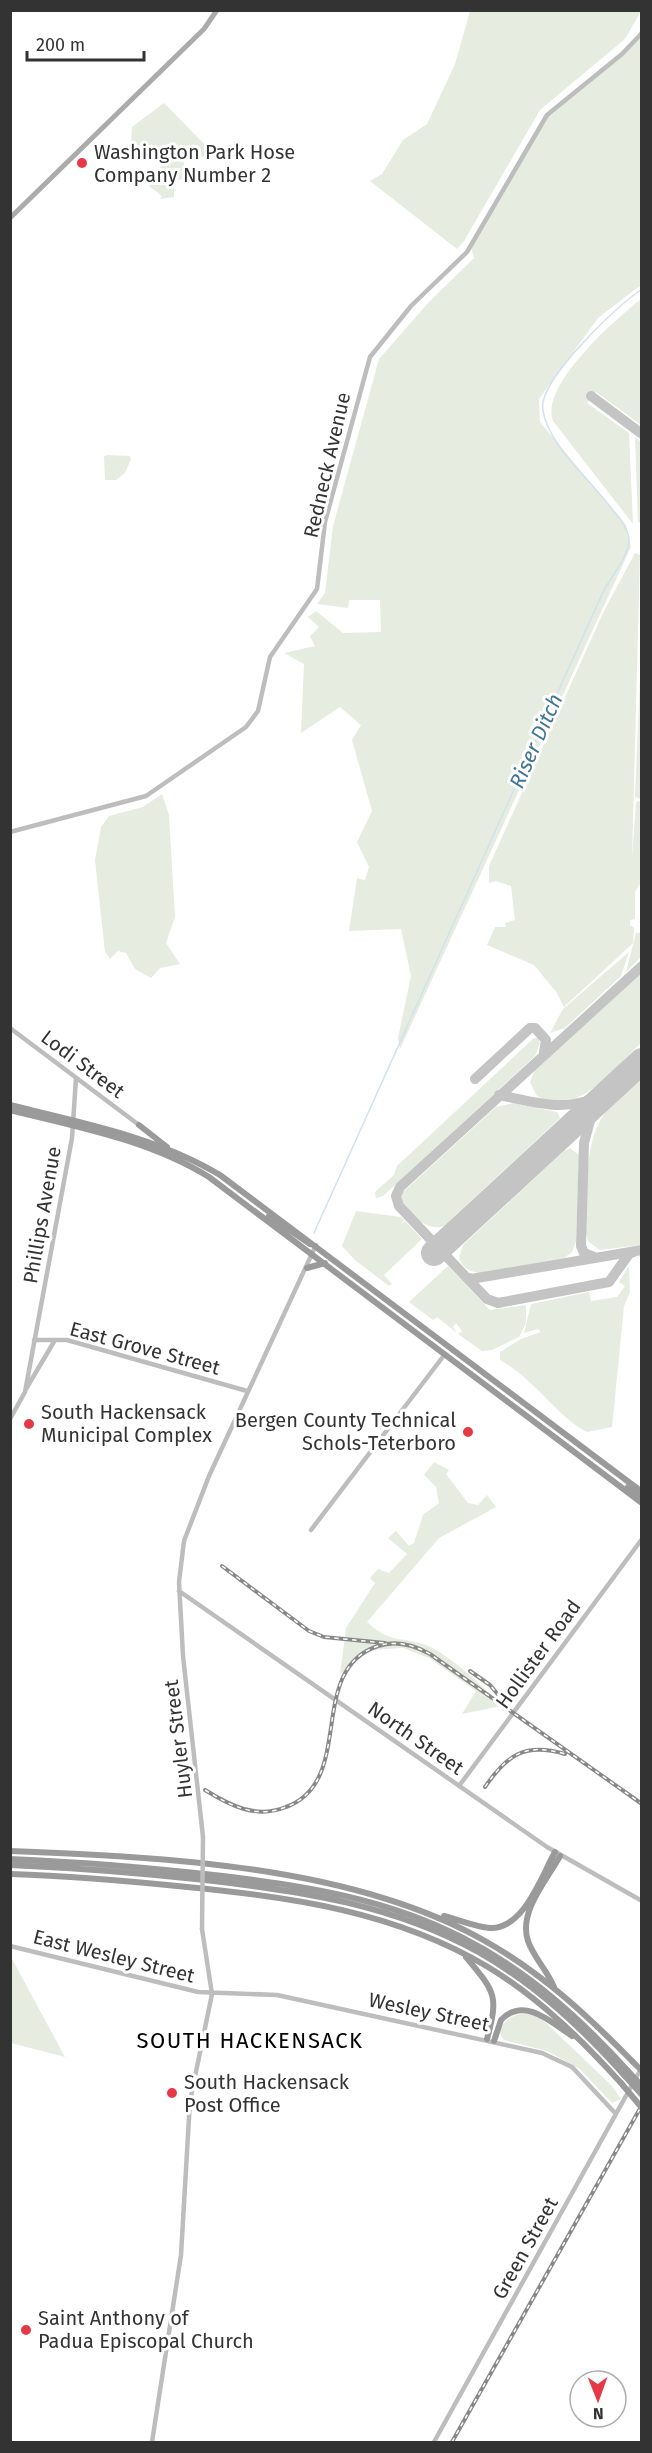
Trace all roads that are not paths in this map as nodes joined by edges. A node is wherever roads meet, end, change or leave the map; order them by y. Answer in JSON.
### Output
{"nodes":[{"id":1,"x":217,"y":10,"type":"edge"},
{"id":2,"x":642,"y":33,"type":"edge"},
{"id":3,"x":10,"y":218,"type":"edge"},
{"id":4,"x":10,"y":832,"type":"edge"},
{"id":5,"x":10,"y":1028,"type":"edge"},
{"id":6,"x":76,"y":1078,"type":"junction"},
{"id":7,"x":10,"y":1106,"type":"edge"},
{"id":8,"x":10,"y":1110,"type":"edge"},
{"id":9,"x":73,"y":1124,"type":"junction"},
{"id":10,"x":138,"y":1125,"type":"joint"},
{"id":11,"x":172,"y":1152,"type":"junction"},
{"id":12,"x":254,"y":1210,"type":"junction"},
{"id":13,"x":316,"y":1245,"type":"junction"},
{"id":14,"x":313,"y":1254,"type":"junction"},
{"id":15,"x":325,"y":1263,"type":"junction"},
{"id":16,"x":307,"y":1268,"type":"junction"},
{"id":17,"x":378,"y":1293,"type":"junction"},
{"id":18,"x":55,"y":1340,"type":"junction"},
{"id":19,"x":34,"y":1341,"type":"junction"},
{"id":20,"x":445,"y":1354,"type":"junction"},
{"id":21,"x":247,"y":1391,"type":"junction"},
{"id":22,"x":25,"y":1392,"type":"junction"},
{"id":23,"x":10,"y":1419,"type":"edge"},
{"id":24,"x":609,"y":1477,"type":"junction"},
{"id":25,"x":642,"y":1492,"type":"edge"},
{"id":26,"x":642,"y":1497,"type":"edge"},
{"id":27,"x":642,"y":1503,"type":"edge"},
{"id":28,"x":311,"y":1530,"type":"dead end"},
{"id":29,"x":642,"y":1539,"type":"edge"},
{"id":30,"x":179,"y":1591,"type":"junction"},
{"id":31,"x":459,"y":1786,"type":"junction"},
{"id":32,"x":10,"y":1851,"type":"edge"},
{"id":33,"x":558,"y":1854,"type":"junction"},
{"id":34,"x":10,"y":1859,"type":"edge"},
{"id":35,"x":10,"y":1865,"type":"edge"},
{"id":36,"x":10,"y":1874,"type":"edge"},
{"id":37,"x":642,"y":1901,"type":"edge"},
{"id":38,"x":422,"y":1911,"type":"junction"},
{"id":39,"x":10,"y":1946,"type":"edge"},
{"id":40,"x":462,"y":1952,"type":"junction"},
{"id":41,"x":554,"y":1987,"type":"junction"},
{"id":42,"x":212,"y":1994,"type":"junction"},
{"id":43,"x":490,"y":2040,"type":"junction"},
{"id":44,"x":586,"y":2046,"type":"junction"},
{"id":45,"x":642,"y":2069,"type":"edge"},
{"id":46,"x":626,"y":2073,"type":"junction"},
{"id":47,"x":642,"y":2086,"type":"edge"},
{"id":48,"x":642,"y":2095,"type":"edge"},
{"id":49,"x":642,"y":2108,"type":"edge"},
{"id":50,"x":616,"y":2114,"type":"junction"},
{"id":51,"x":152,"y":2442,"type":"edge"},
{"id":52,"x":434,"y":2442,"type":"edge"}],
"edges":[{"from":1,"to":3,"type":"main road"},
{"from":2,"to":4,"type":"street","name":"Redneck Avenue"},
{"from":5,"to":6,"type":"street","name":"Lodi Street"},
{"from":6,"to":9,"type":"street","name":"Phillips Avenue"},
{"from":6,"to":10,"type":"street","name":"Lodi Street"},
{"from":7,"to":9,"type":"highway"},
{"from":8,"to":9,"type":"highway"},
{"from":9,"to":11,"type":"highway"},
{"from":9,"to":12,"type":"highway"},
{"from":9,"to":19,"type":"street","name":"Phillips Avenue"},
{"from":10,"to":11,"type":"highway"},
{"from":11,"to":13,"type":"highway"},
{"from":12,"to":13,"type":"highway"},
{"from":12,"to":14,"type":"highway"},
{"from":13,"to":14,"type":"street","name":"Huyler Street"},
{"from":13,"to":17,"type":"highway"},
{"from":14,"to":15,"type":"highway"},
{"from":14,"to":16,"type":"street","name":"Huyler Street"},
{"from":14,"to":17,"type":"highway"},
{"from":15,"to":16,"type":"highway"},
{"from":15,"to":20,"type":"highway"},
{"from":16,"to":21,"type":"street","name":"Huyler Street"},
{"from":17,"to":25,"type":"highway"},
{"from":18,"to":19,"type":"street","name":"East Grove Street"},
{"from":18,"to":21,"type":"street","name":"East Grove Street"},
{"from":18,"to":22,"type":"street","name":"Phillips Avenue"},
{"from":19,"to":22,"type":"street","name":"Phillips Avenue"},
{"from":20,"to":24,"type":"highway"},
{"from":20,"to":28,"type":"street"},
{"from":21,"to":30,"type":"street","name":"Huyler Street"},
{"from":22,"to":23,"type":"street","name":"Phillips Avenue"},
{"from":24,"to":26,"type":"highway"},
{"from":24,"to":27,"type":"highway"},
{"from":29,"to":31,"type":"street","name":"Hollister Road"},
{"from":30,"to":31,"type":"street","name":"North Street"},
{"from":30,"to":42,"type":"street","name":"Huyler Street","bridge":true},
{"from":31,"to":33,"type":"street","name":"North Street"},
{"from":32,"to":38,"type":"highway"},
{"from":33,"to":37,"type":"street","name":"North Street"},
{"from":33,"to":38,"type":"highway"},
{"from":33,"to":41,"type":"highway"},
{"from":34,"to":46,"type":"highway"},
{"from":35,"to":46,"type":"highway"},
{"from":36,"to":40,"type":"highway"},
{"from":38,"to":41,"type":"highway"},
{"from":39,"to":42,"type":"street","name":"East Wesley Street"},
{"from":40,"to":43,"type":"highway"},
{"from":40,"to":44,"type":"highway"},
{"from":41,"to":45,"type":"highway","bridge":true},
{"from":42,"to":43,"type":"street","name":"Wesley Street"},
{"from":42,"to":51,"type":"street","name":"Huyler Street"},
{"from":43,"to":44,"type":"highway"},
{"from":43,"to":50,"type":"street","name":"Wesley Street"},
{"from":44,"to":49,"type":"highway","bridge":true},
{"from":45,"to":50,"type":"street","name":"Green Street"},
{"from":46,"to":47,"type":"highway","bridge":true},
{"from":46,"to":48,"type":"highway","bridge":true},
{"from":50,"to":52,"type":"street","name":"Green Street"}]}
